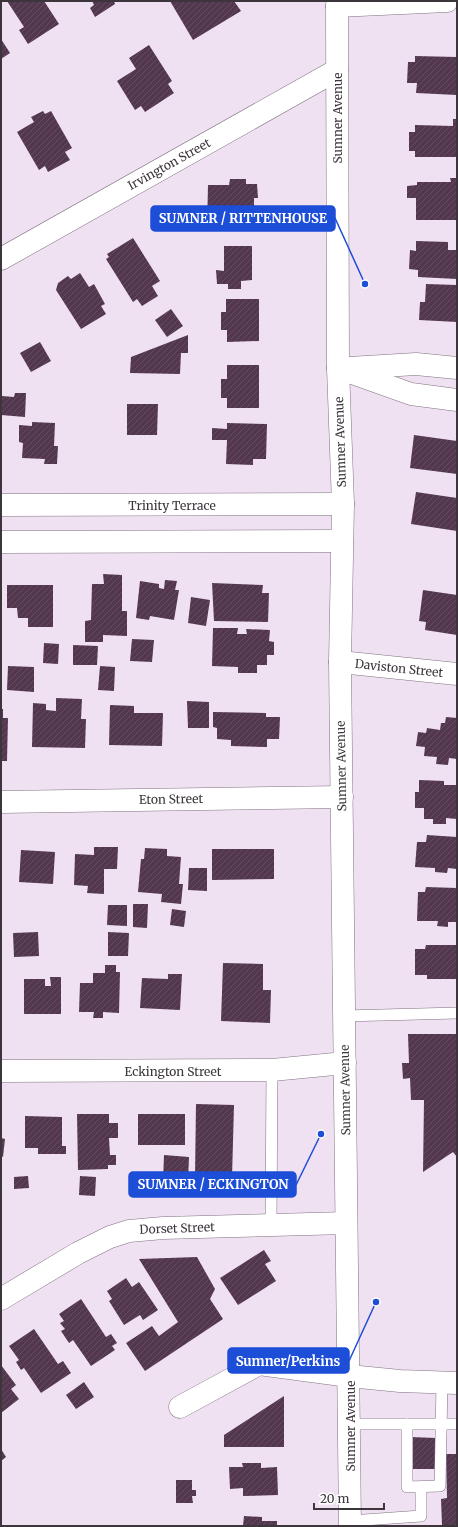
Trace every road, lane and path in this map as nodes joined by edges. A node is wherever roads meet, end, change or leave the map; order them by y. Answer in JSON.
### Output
{"nodes":[{"id":1,"x":447,"y":1,"type":"edge"},
{"id":2,"x":336,"y":3,"type":"edge"},
{"id":3,"x":337,"y":70,"type":"junction"},
{"id":4,"x":1,"y":259,"type":"edge"},
{"id":5,"x":338,"y":368,"type":"junction"},
{"id":6,"x":457,"y":368,"type":"edge"},
{"id":7,"x":457,"y":400,"type":"edge"},
{"id":8,"x":343,"y":504,"type":"junction"},
{"id":9,"x":1,"y":505,"type":"edge"},
{"id":10,"x":342,"y":541,"type":"junction"},
{"id":11,"x":1,"y":542,"type":"edge"},
{"id":12,"x":340,"y":662,"type":"junction"},
{"id":13,"x":457,"y":674,"type":"edge"},
{"id":14,"x":342,"y":797,"type":"junction"},
{"id":15,"x":1,"y":802,"type":"edge"},
{"id":16,"x":457,"y":1013,"type":"edge"},
{"id":17,"x":344,"y":1016,"type":"junction"},
{"id":18,"x":345,"y":1063,"type":"junction"},
{"id":19,"x":272,"y":1070,"type":"junction"},
{"id":20,"x":1,"y":1071,"type":"edge"},
{"id":21,"x":346,"y":1223,"type":"junction"},
{"id":22,"x":271,"y":1225,"type":"junction"},
{"id":23,"x":1,"y":1299,"type":"edge"},
{"id":24,"x":349,"y":1376,"type":"junction"},
{"id":25,"x":450,"y":1382,"type":"edge"},
{"id":26,"x":180,"y":1407,"type":"dead end"},
{"id":27,"x":350,"y":1424,"type":"junction"},
{"id":28,"x":407,"y":1424,"type":"junction"},
{"id":29,"x":441,"y":1424,"type":"junction"},
{"id":30,"x":457,"y":1424,"type":"edge"},
{"id":31,"x":421,"y":1487,"type":"junction"},
{"id":32,"x":350,"y":1523,"type":"edge"}],
"edges":[{"from":1,"to":2,"type":"street"},
{"from":2,"to":3,"type":"street","name":"Sumner Avenue"},
{"from":3,"to":4,"type":"street","name":"Irvington Street"},
{"from":3,"to":5,"type":"street","name":"Sumner Avenue"},
{"from":5,"to":6,"type":"street"},
{"from":5,"to":7,"type":"street"},
{"from":5,"to":8,"type":"street","name":"Sumner Avenue"},
{"from":8,"to":9,"type":"street","name":"Trinity Terrace"},
{"from":8,"to":10,"type":"street","name":"Sumner Avenue"},
{"from":10,"to":11,"type":"street"},
{"from":10,"to":12,"type":"street","name":"Sumner Avenue"},
{"from":12,"to":13,"type":"street","name":"Daviston Street"},
{"from":12,"to":14,"type":"street","name":"Sumner Avenue"},
{"from":14,"to":15,"type":"street","name":"Eton Street"},
{"from":14,"to":17,"type":"street","name":"Sumner Avenue"},
{"from":16,"to":17,"type":"lane"},
{"from":17,"to":18,"type":"street","name":"Sumner Avenue"},
{"from":18,"to":19,"type":"street","name":"Eckington Street"},
{"from":18,"to":21,"type":"street","name":"Sumner Avenue"},
{"from":19,"to":20,"type":"street","name":"Eckington Street"},
{"from":19,"to":22,"type":"lane"},
{"from":21,"to":22,"type":"street","name":"Dorset Street"},
{"from":21,"to":24,"type":"street","name":"Sumner Avenue"},
{"from":22,"to":23,"type":"street","name":"Dorset Street"},
{"from":24,"to":25,"type":"street"},
{"from":24,"to":26,"type":"street"},
{"from":24,"to":27,"type":"street","name":"Sumner Avenue"},
{"from":25,"to":29,"type":"lane"},
{"from":27,"to":28,"type":"lane"},
{"from":27,"to":32,"type":"street","name":"Sumner Avenue"},
{"from":28,"to":29,"type":"lane"},
{"from":28,"to":31,"type":"lane"},
{"from":29,"to":30,"type":"lane"},
{"from":29,"to":31,"type":"lane"},
{"from":31,"to":32,"type":"lane"}]}
